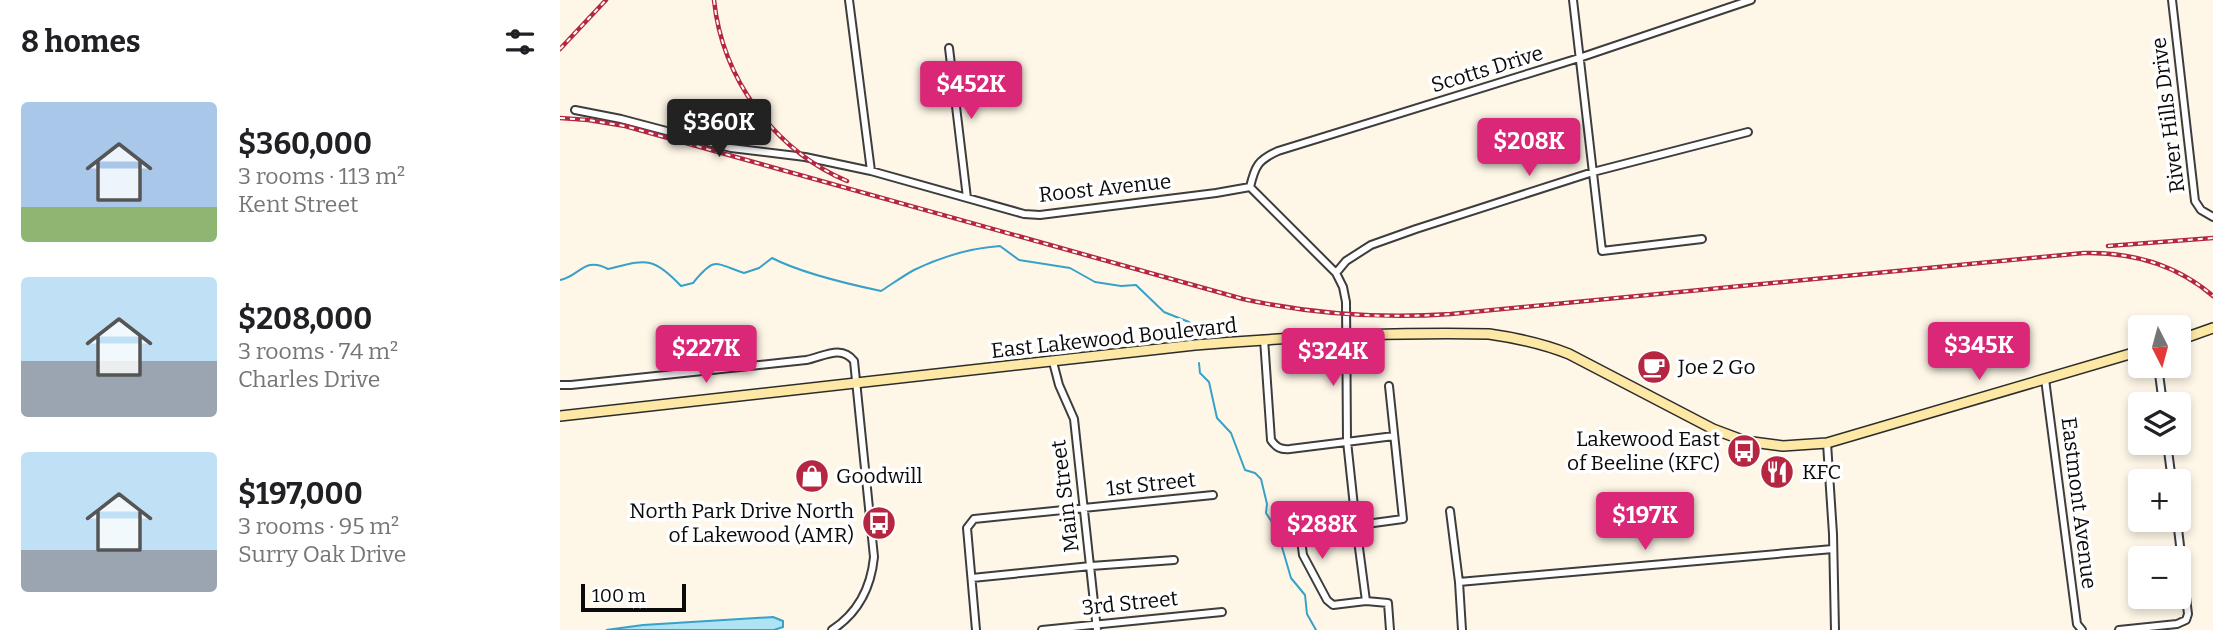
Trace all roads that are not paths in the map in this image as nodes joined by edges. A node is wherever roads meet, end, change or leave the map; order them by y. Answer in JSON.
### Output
{"nodes":[{"id":1,"x":849,"y":0,"type":"edge"},
{"id":2,"x":1573,"y":0,"type":"edge"},
{"id":3,"x":1751,"y":0,"type":"edge"},
{"id":4,"x":2172,"y":0,"type":"edge"},
{"id":5,"x":949,"y":48,"type":"dead end"},
{"id":6,"x":1579,"y":58,"type":"junction"},
{"id":7,"x":575,"y":110,"type":"dead end"},
{"id":8,"x":1748,"y":132,"type":"dead end"},
{"id":9,"x":871,"y":171,"type":"junction"},
{"id":10,"x":1593,"y":172,"type":"junction"},
{"id":11,"x":1251,"y":187,"type":"junction"},
{"id":12,"x":967,"y":198,"type":"junction"},
{"id":13,"x":2213,"y":217,"type":"edge"},
{"id":14,"x":1702,"y":239,"type":"dead end"},
{"id":15,"x":1336,"y":273,"type":"junction"},
{"id":16,"x":2213,"y":328,"type":"edge"},
{"id":17,"x":1346,"y":335,"type":"junction"},
{"id":18,"x":2191,"y":336,"type":"edge"},
{"id":19,"x":1264,"y":339,"type":"junction"},
{"id":20,"x":2128,"y":355,"type":"edge"},
{"id":21,"x":1053,"y":362,"type":"junction"},
{"id":22,"x":2045,"y":379,"type":"junction"},
{"id":23,"x":856,"y":383,"type":"junction"},
{"id":24,"x":560,"y":385,"type":"edge"},
{"id":25,"x":1389,"y":386,"type":"dead end"},
{"id":26,"x":560,"y":416,"type":"edge"},
{"id":27,"x":1394,"y":436,"type":"junction"},
{"id":28,"x":1347,"y":441,"type":"junction"},
{"id":29,"x":1827,"y":443,"type":"junction"},
{"id":30,"x":1213,"y":495,"type":"dead end"},
{"id":31,"x":1084,"y":509,"type":"junction"},
{"id":32,"x":1450,"y":512,"type":"dead end"},
{"id":33,"x":1356,"y":525,"type":"junction"},
{"id":34,"x":2178,"y":532,"type":"edge"},
{"id":35,"x":1833,"y":549,"type":"junction"},
{"id":36,"x":1174,"y":560,"type":"dead end"},
{"id":37,"x":1091,"y":566,"type":"junction"},
{"id":38,"x":972,"y":578,"type":"junction"},
{"id":39,"x":1459,"y":582,"type":"junction"},
{"id":40,"x":1366,"y":601,"type":"junction"},
{"id":41,"x":1223,"y":612,"type":"dead end"},
{"id":42,"x":1096,"y":627,"type":"edge"},
{"id":43,"x":2147,"y":629,"type":"edge"},
{"id":44,"x":832,"y":630,"type":"edge"},
{"id":45,"x":976,"y":630,"type":"edge"},
{"id":46,"x":1042,"y":630,"type":"edge"},
{"id":47,"x":1390,"y":630,"type":"edge"},
{"id":48,"x":1462,"y":630,"type":"edge"},
{"id":49,"x":1835,"y":630,"type":"edge"},
{"id":50,"x":2082,"y":630,"type":"edge"},
{"id":51,"x":2119,"y":630,"type":"edge"}],
"edges":[{"from":1,"to":9,"type":"street"},
{"from":2,"to":6,"type":"street"},
{"from":3,"to":6,"type":"street","name":"Scotts Drive"},
{"from":4,"to":13,"type":"street","name":"River Hills Drive"},
{"from":5,"to":12,"type":"street"},
{"from":6,"to":10,"type":"street"},
{"from":6,"to":11,"type":"street","name":"Scotts Drive"},
{"from":7,"to":9,"type":"street","name":"Roost Avenue"},
{"from":8,"to":10,"type":"street"},
{"from":9,"to":12,"type":"street","name":"Roost Avenue"},
{"from":10,"to":14,"type":"street"},
{"from":10,"to":15,"type":"street"},
{"from":11,"to":12,"type":"street","name":"Roost Avenue"},
{"from":11,"to":15,"type":"street"},
{"from":15,"to":17,"type":"street"},
{"from":16,"to":18,"type":"main road"},
{"from":17,"to":19,"type":"main road","name":"East Lakewood Boulevard"},
{"from":17,"to":28,"type":"street"},
{"from":17,"to":29,"type":"main road","name":"East Lakewood Boulevard"},
{"from":19,"to":21,"type":"main road","name":"East Lakewood Boulevard"},
{"from":19,"to":28,"type":"street"},
{"from":20,"to":22,"type":"main road","name":"East Lakewood Boulevard"},
{"from":21,"to":23,"type":"main road","name":"East Lakewood Boulevard"},
{"from":21,"to":31,"type":"street","name":"Main Street"},
{"from":22,"to":29,"type":"main road","name":"East Lakewood Boulevard"},
{"from":22,"to":50,"type":"street","name":"Eastmont Avenue"},
{"from":23,"to":24,"type":"street"},
{"from":23,"to":26,"type":"main road","name":"East Lakewood Boulevard"},
{"from":23,"to":44,"type":"street"},
{"from":25,"to":27,"type":"street"},
{"from":27,"to":28,"type":"street"},
{"from":27,"to":33,"type":"street"},
{"from":28,"to":33,"type":"street"},
{"from":29,"to":35,"type":"street"},
{"from":30,"to":31,"type":"street","name":"1st Street"},
{"from":31,"to":37,"type":"street","name":"Main Street"},
{"from":31,"to":38,"type":"street","name":"1st Street"},
{"from":32,"to":39,"type":"street"},
{"from":33,"to":40,"type":"street"},
{"from":33,"to":40,"type":"street"},
{"from":34,"to":43,"type":"street"},
{"from":35,"to":39,"type":"street"},
{"from":35,"to":49,"type":"street"},
{"from":36,"to":37,"type":"street"},
{"from":37,"to":38,"type":"street"},
{"from":37,"to":42,"type":"street","name":"Main Street"},
{"from":38,"to":45,"type":"street"},
{"from":39,"to":48,"type":"street"},
{"from":40,"to":47,"type":"street"},
{"from":41,"to":42,"type":"street","name":"3rd Street"},
{"from":42,"to":46,"type":"street","name":"3rd Street"},
{"from":43,"to":51,"type":"street"}]}
